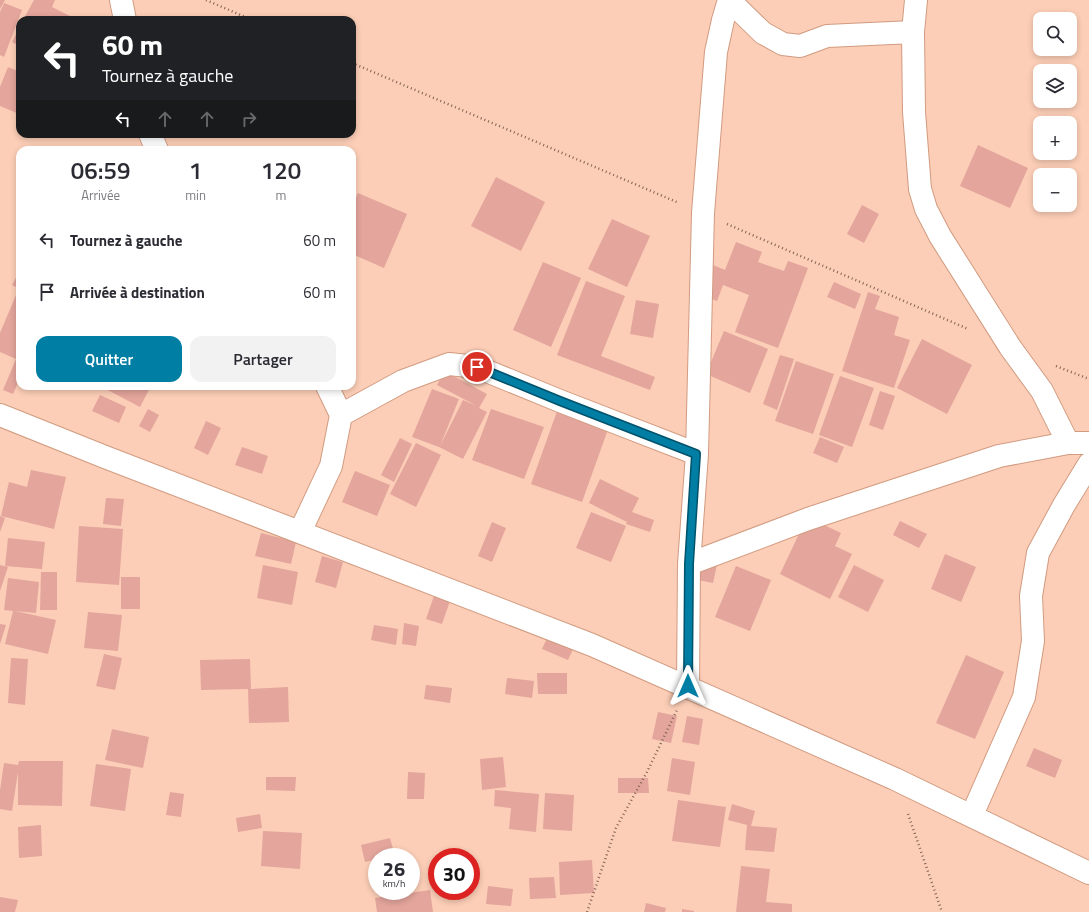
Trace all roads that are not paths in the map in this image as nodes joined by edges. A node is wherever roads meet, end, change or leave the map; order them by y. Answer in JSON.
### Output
{"nodes":[{"id":1,"x":121,"y":0,"type":"edge"},
{"id":2,"x":729,"y":0,"type":"edge"},
{"id":3,"x":916,"y":0,"type":"edge"},
{"id":4,"x":124,"y":16,"type":"edge"},
{"id":5,"x":913,"y":32,"type":"junction"},
{"id":6,"x":329,"y":390,"type":"edge"},
{"id":7,"x":0,"y":415,"type":"edge"},
{"id":8,"x":341,"y":415,"type":"junction"},
{"id":9,"x":1079,"y":443,"type":"edge"},
{"id":10,"x":696,"y":454,"type":"junction"},
{"id":11,"x":1089,"y":464,"type":"edge"},
{"id":12,"x":300,"y":532,"type":"junction"},
{"id":13,"x":689,"y":564,"type":"junction"},
{"id":14,"x":688,"y":686,"type":"junction"},
{"id":15,"x":972,"y":815,"type":"junction"},
{"id":16,"x":1089,"y":873,"type":"edge"}],
"edges":[{"from":1,"to":4,"type":"street"},
{"from":2,"to":5,"type":"street"},
{"from":2,"to":10,"type":"street"},
{"from":3,"to":5,"type":"street"},
{"from":5,"to":9,"type":"street"},
{"from":6,"to":8,"type":"street"},
{"from":7,"to":12,"type":"street"},
{"from":8,"to":10,"type":"street"},
{"from":8,"to":12,"type":"street"},
{"from":9,"to":13,"type":"street"},
{"from":10,"to":13,"type":"street"},
{"from":11,"to":15,"type":"street"},
{"from":12,"to":14,"type":"street"},
{"from":13,"to":14,"type":"street"},
{"from":14,"to":15,"type":"street"},
{"from":15,"to":16,"type":"street"}]}
